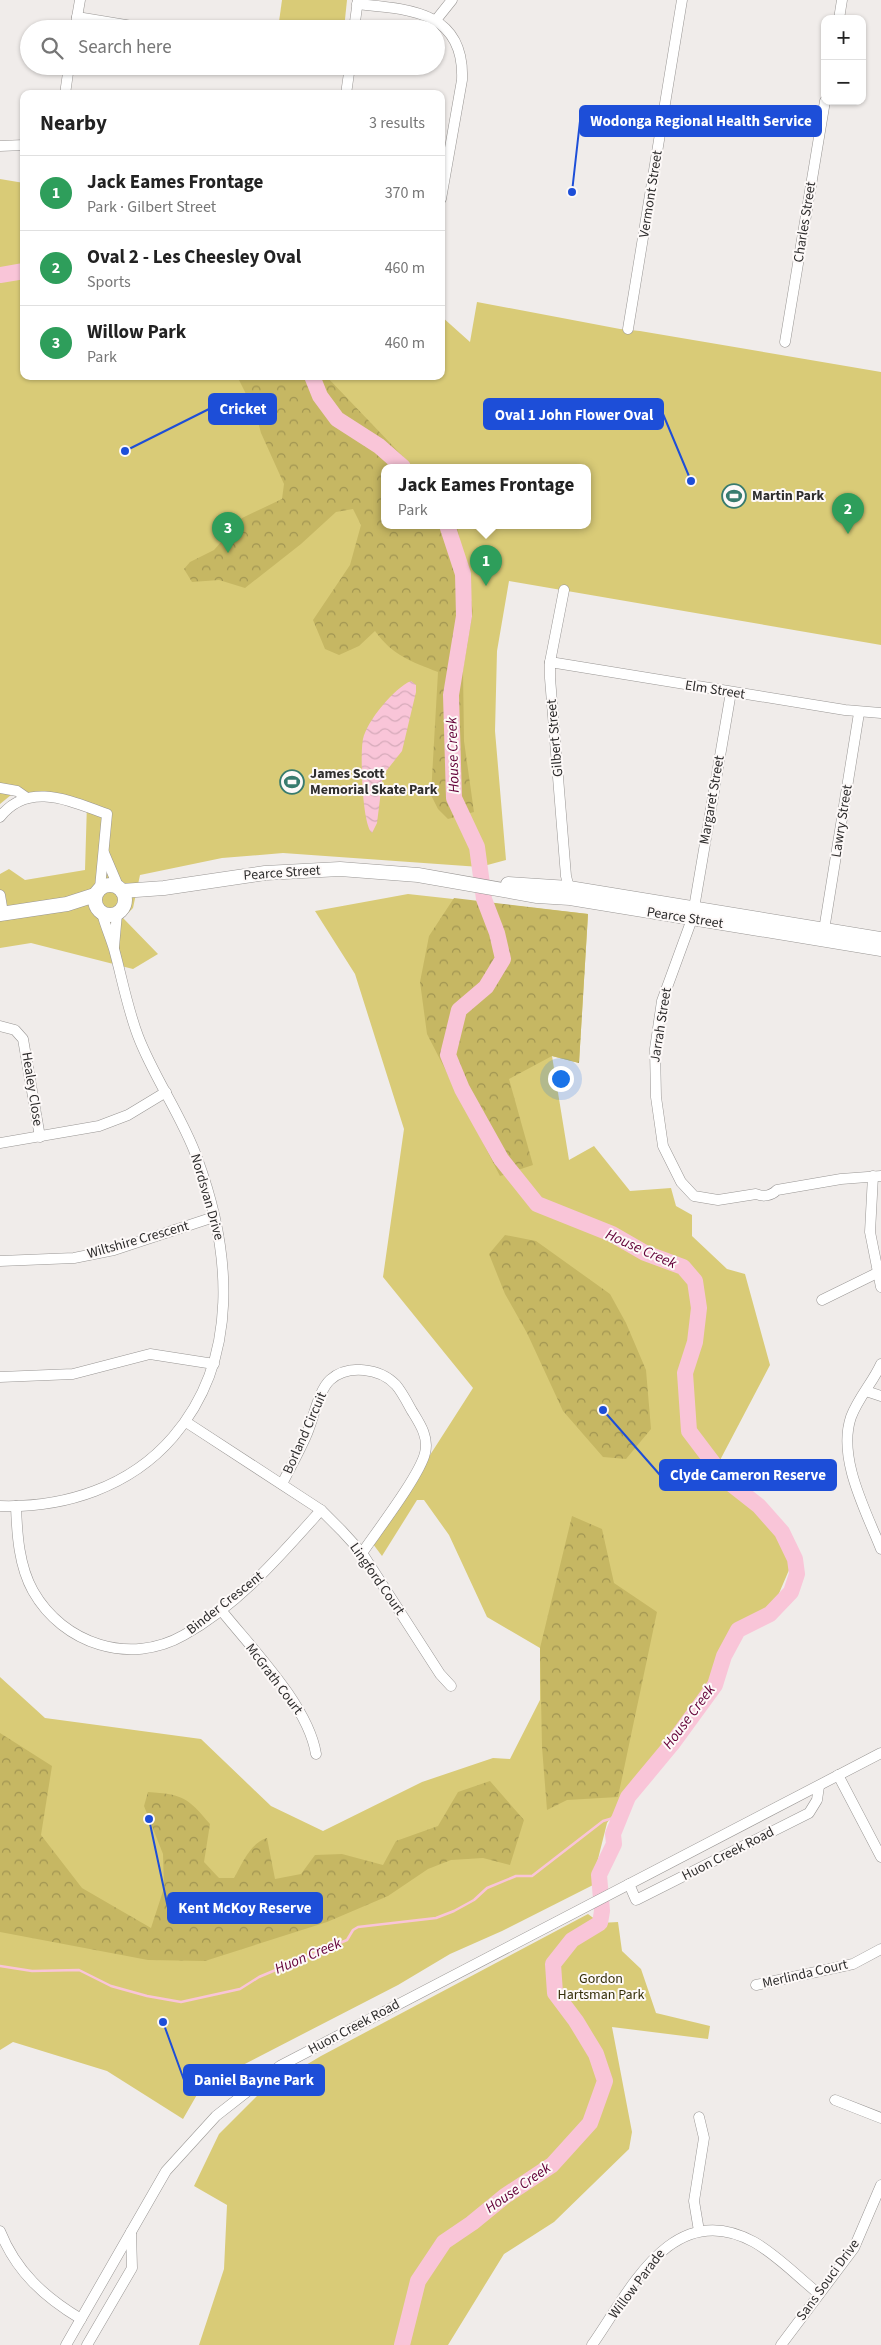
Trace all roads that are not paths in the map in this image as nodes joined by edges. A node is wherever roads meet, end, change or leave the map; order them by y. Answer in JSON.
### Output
{"nodes":[{"id":1,"x":80,"y":0,"type":"edge"},
{"id":2,"x":452,"y":0,"type":"edge"},
{"id":3,"x":682,"y":0,"type":"edge"},
{"id":4,"x":842,"y":0,"type":"edge"},
{"id":5,"x":358,"y":2,"type":"edge"},
{"id":6,"x":839,"y":15,"type":"edge"},
{"id":7,"x":77,"y":17,"type":"junction"},
{"id":8,"x":76,"y":20,"type":"edge"},
{"id":9,"x":95,"y":20,"type":"edge"},
{"id":10,"x":355,"y":20,"type":"edge"},
{"id":11,"x":436,"y":20,"type":"joint"},
{"id":12,"x":445,"y":31,"type":"edge"},
{"id":13,"x":68,"y":75,"type":"edge"},
{"id":14,"x":349,"y":75,"type":"edge"},
{"id":15,"x":66,"y":90,"type":"edge"},
{"id":16,"x":347,"y":90,"type":"edge"},
{"id":17,"x":824,"y":105,"type":"edge"},
{"id":18,"x":20,"y":145,"type":"edge"},
{"id":19,"x":0,"y":146,"type":"edge"},
{"id":20,"x":445,"y":174,"type":"edge"},
{"id":21,"x":628,"y":329,"type":"dead end"},
{"id":22,"x":784,"y":342,"type":"dead end"},
{"id":23,"x":564,"y":590,"type":"dead end"},
{"id":24,"x":550,"y":662,"type":"junction"},
{"id":25,"x":730,"y":692,"type":"junction"},
{"id":26,"x":859,"y":712,"type":"junction"},
{"id":27,"x":881,"y":713,"type":"edge"},
{"id":28,"x":0,"y":788,"type":"edge"},
{"id":29,"x":27,"y":798,"type":"junction"},
{"id":30,"x":0,"y":817,"type":"edge"},
{"id":31,"x":104,"y":852,"type":"junction"},
{"id":32,"x":120,"y":888,"type":"junction"},
{"id":33,"x":164,"y":888,"type":"junction"},
{"id":34,"x":97,"y":891,"type":"junction"},
{"id":35,"x":570,"y":893,"type":"junction"},
{"id":36,"x":0,"y":895,"type":"edge"},
{"id":37,"x":67,"y":904,"type":"junction"},
{"id":38,"x":121,"y":910,"type":"junction"},
{"id":39,"x":100,"y":911,"type":"junction"},
{"id":40,"x":2,"y":913,"type":"edge"},
{"id":41,"x":693,"y":914,"type":"junction"},
{"id":42,"x":824,"y":930,"type":"junction"},
{"id":43,"x":881,"y":939,"type":"edge"},
{"id":44,"x":114,"y":948,"type":"junction"},
{"id":45,"x":881,"y":950,"type":"edge"},
{"id":46,"x":0,"y":1026,"type":"edge"},
{"id":47,"x":166,"y":1092,"type":"junction"},
{"id":48,"x":40,"y":1137,"type":"junction"},
{"id":49,"x":0,"y":1143,"type":"edge"},
{"id":50,"x":877,"y":1176,"type":"edge"},
{"id":51,"x":214,"y":1217,"type":"junction"},
{"id":52,"x":0,"y":1260,"type":"edge"},
{"id":53,"x":877,"y":1273,"type":"junction"},
{"id":54,"x":881,"y":1287,"type":"edge"},
{"id":55,"x":822,"y":1300,"type":"dead end"},
{"id":56,"x":214,"y":1364,"type":"junction"},
{"id":57,"x":881,"y":1364,"type":"edge"},
{"id":58,"x":0,"y":1377,"type":"edge"},
{"id":59,"x":866,"y":1391,"type":"junction"},
{"id":60,"x":881,"y":1396,"type":"edge"},
{"id":61,"x":186,"y":1422,"type":"junction"},
{"id":62,"x":282,"y":1484,"type":"junction"},
{"id":63,"x":0,"y":1506,"type":"edge"},
{"id":64,"x":16,"y":1506,"type":"junction"},
{"id":65,"x":321,"y":1510,"type":"junction"},
{"id":66,"x":881,"y":1549,"type":"edge"},
{"id":67,"x":362,"y":1553,"type":"junction"},
{"id":68,"x":220,"y":1610,"type":"junction"},
{"id":69,"x":451,"y":1686,"type":"dead end"},
{"id":70,"x":881,"y":1753,"type":"edge"},
{"id":71,"x":316,"y":1754,"type":"dead end"},
{"id":72,"x":838,"y":1775,"type":"junction"},
{"id":73,"x":819,"y":1786,"type":"junction"},
{"id":74,"x":881,"y":1857,"type":"edge"},
{"id":75,"x":628,"y":1884,"type":"junction"},
{"id":76,"x":881,"y":1949,"type":"edge"},
{"id":77,"x":756,"y":1986,"type":"dead end"},
{"id":78,"x":835,"y":2100,"type":"dead end"},
{"id":79,"x":700,"y":2117,"type":"dead end"},
{"id":80,"x":881,"y":2118,"type":"edge"},
{"id":81,"x":881,"y":2185,"type":"edge"},
{"id":82,"x":0,"y":2230,"type":"edge"},
{"id":83,"x":131,"y":2231,"type":"junction"},
{"id":84,"x":699,"y":2231,"type":"junction"},
{"id":85,"x":819,"y":2294,"type":"junction"},
{"id":86,"x":81,"y":2319,"type":"junction"},
{"id":87,"x":66,"y":2345,"type":"edge"},
{"id":88,"x":87,"y":2345,"type":"edge"},
{"id":89,"x":592,"y":2345,"type":"edge"},
{"id":90,"x":781,"y":2345,"type":"edge"}],
"edges":[{"from":1,"to":7,"type":"street"},
{"from":2,"to":11,"type":"street"},
{"from":3,"to":21,"type":"street","name":"Vermont Street"},
{"from":4,"to":6,"type":"street"},
{"from":5,"to":10,"type":"street"},
{"from":5,"to":11,"type":"street"},
{"from":7,"to":8,"type":"street"},
{"from":7,"to":9,"type":"street"},
{"from":12,"to":20,"type":"street"},
{"from":13,"to":15,"type":"street"},
{"from":14,"to":16,"type":"street"},
{"from":17,"to":22,"type":"street","name":"Charles Street"},
{"from":18,"to":19,"type":"street"},
{"from":23,"to":24,"type":"street","name":"Gilbert Street"},
{"from":24,"to":25,"type":"street","name":"Elm Street"},
{"from":24,"to":35,"type":"street","name":"Gilbert Street"},
{"from":25,"to":26,"type":"street","name":"Elm Street"},
{"from":25,"to":41,"type":"street","name":"Margaret Street"},
{"from":26,"to":27,"type":"street","name":"Elm Street"},
{"from":26,"to":42,"type":"street","name":"Lawry Street"},
{"from":28,"to":29,"type":"street"},
{"from":29,"to":30,"type":"street"},
{"from":29,"to":31,"type":"street"},
{"from":31,"to":32,"type":"street"},
{"from":31,"to":34,"type":"street"},
{"from":32,"to":33,"type":"main road","name":"Pearce Street"},
{"from":32,"to":34,"type":"main road"},
{"from":32,"to":38,"type":"main road"},
{"from":33,"to":35,"type":"main road","name":"Pearce Street"},
{"from":33,"to":38,"type":"main road","name":"Pearce Street"},
{"from":34,"to":37,"type":"main road"},
{"from":34,"to":39,"type":"main road"},
{"from":35,"to":41,"type":"main road","name":"Pearce Street"},
{"from":36,"to":40,"type":"street"},
{"from":37,"to":39,"type":"main road"},
{"from":37,"to":40,"type":"main road"},
{"from":38,"to":39,"type":"main road"},
{"from":38,"to":44,"type":"street","name":"Nordsvan Drive"},
{"from":39,"to":44,"type":"street","name":"Nordsvan Drive"},
{"from":41,"to":42,"type":"main road","name":"Pearce Street"},
{"from":41,"to":45,"type":"main road","name":"Pearce Street"},
{"from":41,"to":50,"type":"street","name":"Jarrah Street"},
{"from":42,"to":43,"type":"main road","name":"Pearce Street"},
{"from":44,"to":47,"type":"street","name":"Nordsvan Drive"},
{"from":46,"to":48,"type":"street","name":"Healey Close"},
{"from":47,"to":48,"type":"street","name":"Healey Close"},
{"from":47,"to":51,"type":"street","name":"Nordsvan Drive"},
{"from":48,"to":49,"type":"street","name":"Healey Close"},
{"from":50,"to":53,"type":"street"},
{"from":51,"to":52,"type":"street","name":"Wiltshire Crescent"},
{"from":51,"to":56,"type":"street","name":"Nordsvan Drive"},
{"from":53,"to":54,"type":"street"},
{"from":53,"to":55,"type":"street"},
{"from":56,"to":58,"type":"street"},
{"from":56,"to":61,"type":"street","name":"Nordsvan Drive"},
{"from":57,"to":59,"type":"street"},
{"from":59,"to":60,"type":"street"},
{"from":59,"to":66,"type":"street"},
{"from":61,"to":62,"type":"street","name":"Lingford Court"},
{"from":61,"to":64,"type":"street","name":"Nordsvan Drive"},
{"from":62,"to":65,"type":"street","name":"Lingford Court"},
{"from":62,"to":67,"type":"street","name":"Borland Circuit"},
{"from":63,"to":64,"type":"street","name":"Nordsvan Drive"},
{"from":64,"to":68,"type":"street","name":"Binder Crescent"},
{"from":65,"to":67,"type":"street","name":"Lingford Court"},
{"from":65,"to":68,"type":"street","name":"Binder Crescent"},
{"from":67,"to":69,"type":"street","name":"Lingford Court"},
{"from":68,"to":71,"type":"street","name":"McGrath Court"},
{"from":70,"to":72,"type":"street","name":"Huon Creek Road"},
{"from":72,"to":73,"type":"street","name":"Huon Creek Road"},
{"from":72,"to":74,"type":"street"},
{"from":73,"to":75,"type":"street","name":"Huon Creek Road"},
{"from":73,"to":75,"type":"street","name":"Huon Creek Road"},
{"from":75,"to":83,"type":"street","name":"Huon Creek Road"},
{"from":76,"to":77,"type":"street","name":"Merlinda Court"},
{"from":78,"to":80,"type":"street"},
{"from":79,"to":84,"type":"street"},
{"from":81,"to":85,"type":"street","name":"Sans Souci Drive"},
{"from":82,"to":86,"type":"street"},
{"from":83,"to":86,"type":"street","name":"Huon Creek Road"},
{"from":83,"to":88,"type":"street"},
{"from":84,"to":85,"type":"street","name":"Willow Parade"},
{"from":84,"to":89,"type":"street","name":"Willow Parade"},
{"from":85,"to":90,"type":"street","name":"Sans Souci Drive"},
{"from":86,"to":87,"type":"street","name":"Huon Creek Road"}]}
